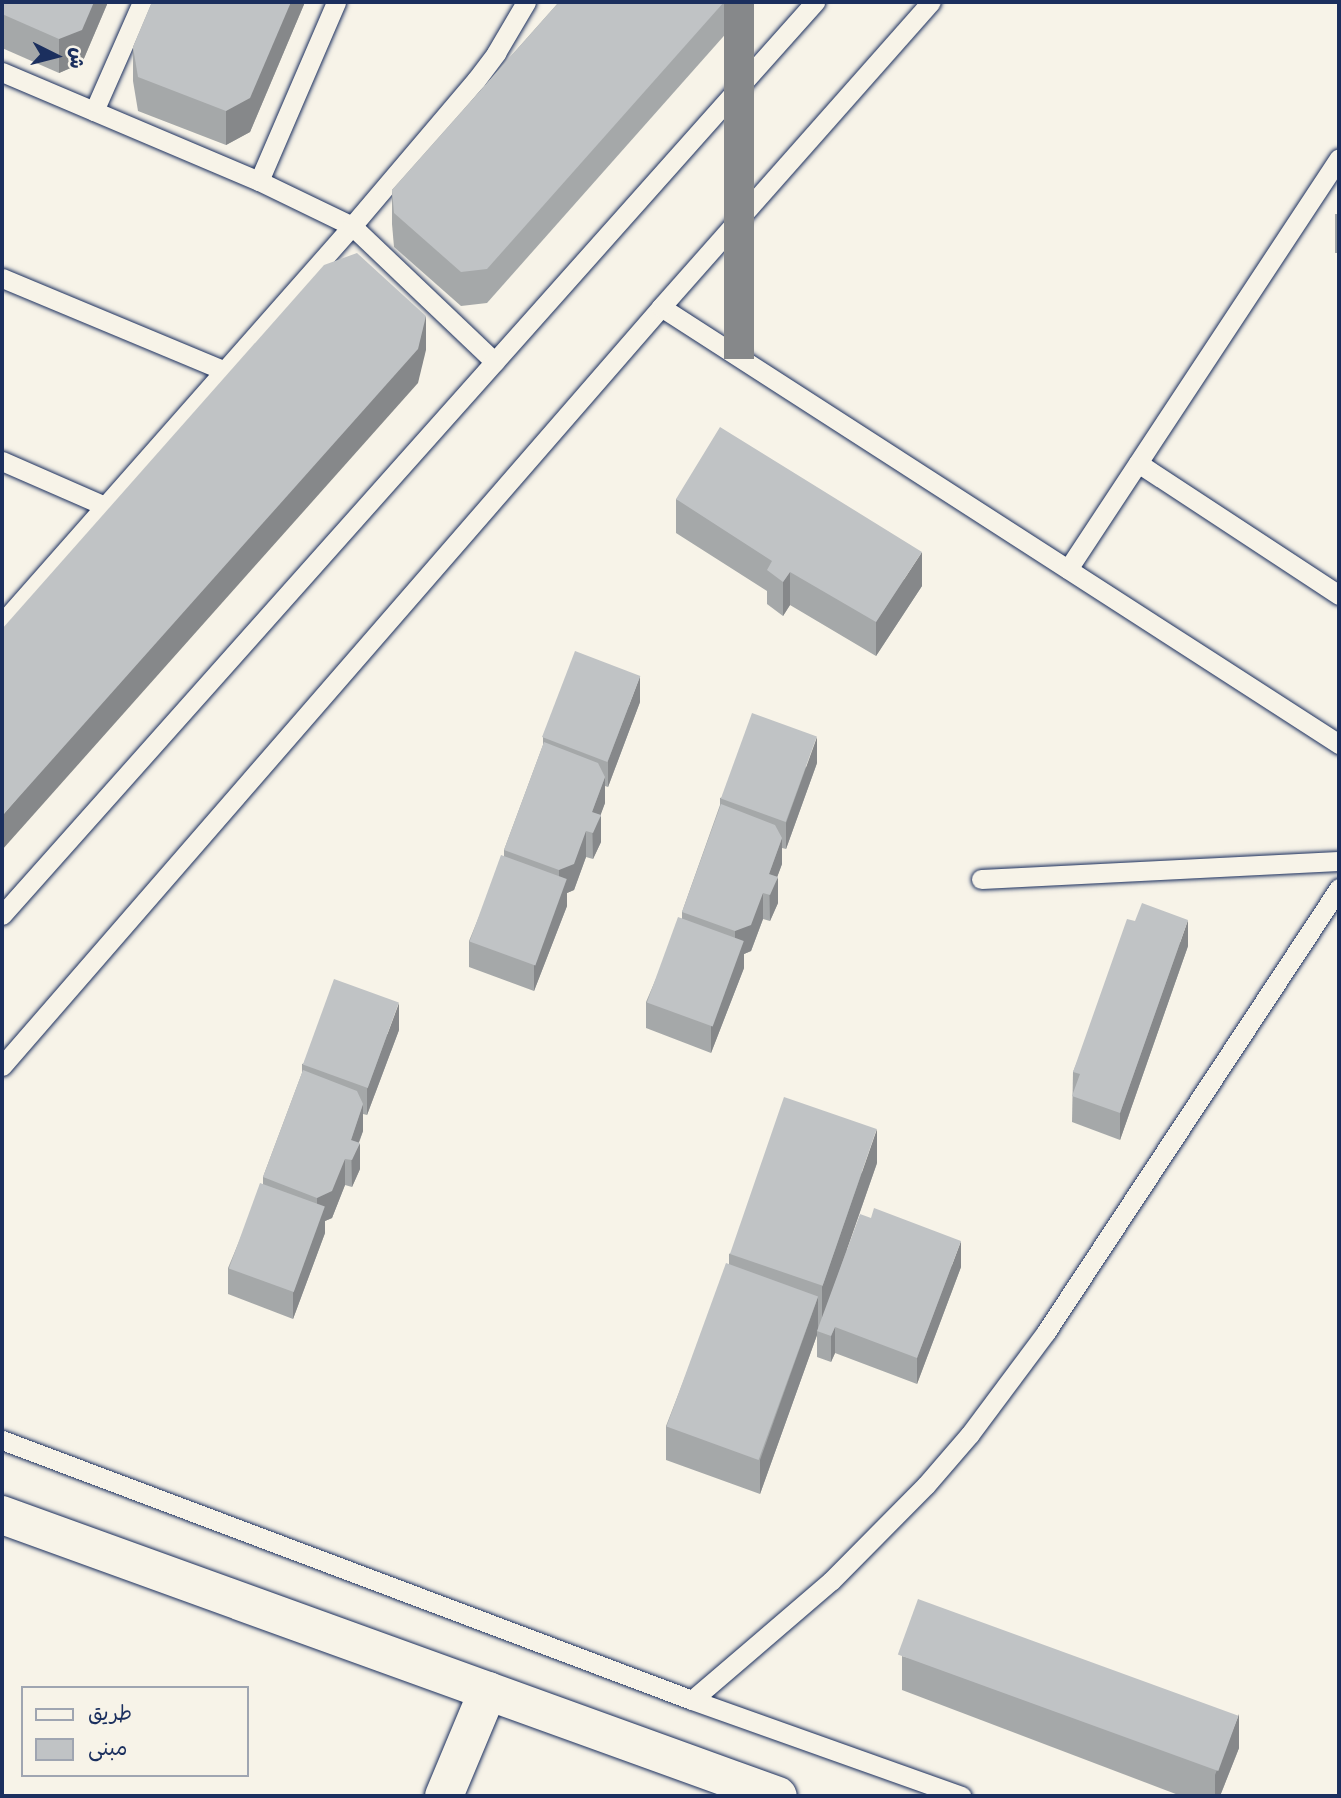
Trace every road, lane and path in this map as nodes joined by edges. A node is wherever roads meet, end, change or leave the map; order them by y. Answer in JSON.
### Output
{"nodes":[{"id":1,"x":142,"y":2,"type":"edge"},
{"id":2,"x":336,"y":2,"type":"edge"},
{"id":3,"x":526,"y":2,"type":"edge"},
{"id":4,"x":815,"y":2,"type":"edge"},
{"id":5,"x":931,"y":2,"type":"edge"},
{"id":6,"x":2,"y":72,"type":"edge"},
{"id":7,"x":94,"y":111,"type":"junction"},
{"id":8,"x":1339,"y":158,"type":"edge"},
{"id":9,"x":259,"y":181,"type":"junction"},
{"id":10,"x":352,"y":226,"type":"junction"},
{"id":11,"x":2,"y":278,"type":"edge"},
{"id":12,"x":661,"y":307,"type":"junction"},
{"id":13,"x":495,"y":362,"type":"junction"},
{"id":14,"x":225,"y":371,"type":"junction"},
{"id":15,"x":2,"y":461,"type":"edge"},
{"id":16,"x":1138,"y":463,"type":"junction"},
{"id":17,"x":105,"y":506,"type":"junction"},
{"id":18,"x":1068,"y":569,"type":"junction"},
{"id":19,"x":1339,"y":595,"type":"edge"},
{"id":20,"x":2,"y":623,"type":"edge"},
{"id":21,"x":1339,"y":744,"type":"edge"},
{"id":22,"x":1339,"y":862,"type":"edge"},
{"id":23,"x":981,"y":879,"type":"dead end"},
{"id":24,"x":1339,"y":888,"type":"edge"},
{"id":25,"x":2,"y":915,"type":"edge"},
{"id":26,"x":2,"y":1066,"type":"edge"},
{"id":27,"x":2,"y":1440,"type":"edge"},
{"id":28,"x":2,"y":1514,"type":"edge"},
{"id":29,"x":488,"y":1691,"type":"junction"},
{"id":30,"x":692,"y":1700,"type":"junction"},
{"id":31,"x":764,"y":1794,"type":"edge"},
{"id":32,"x":444,"y":1796,"type":"edge"},
{"id":33,"x":961,"y":1796,"type":"edge"}],
"edges":[{"from":1,"to":7,"type":"lane"},
{"from":2,"to":9,"type":"lane"},
{"from":3,"to":10,"type":"lane"},
{"from":4,"to":13,"type":"lane"},
{"from":5,"to":12,"type":"lane"},
{"from":6,"to":7,"type":"lane"},
{"from":7,"to":9,"type":"lane"},
{"from":8,"to":16,"type":"lane"},
{"from":9,"to":10,"type":"lane"},
{"from":10,"to":13,"type":"lane"},
{"from":10,"to":14,"type":"lane"},
{"from":11,"to":14,"type":"lane"},
{"from":12,"to":18,"type":"lane"},
{"from":12,"to":26,"type":"lane"},
{"from":13,"to":25,"type":"lane"},
{"from":14,"to":17,"type":"lane"},
{"from":15,"to":17,"type":"lane"},
{"from":16,"to":18,"type":"lane"},
{"from":16,"to":19,"type":"lane"},
{"from":17,"to":20,"type":"lane"},
{"from":18,"to":21,"type":"lane"},
{"from":22,"to":23,"type":"lane"},
{"from":24,"to":30,"type":"lane"},
{"from":27,"to":30,"type":"lane"},
{"from":28,"to":29,"type":"street"},
{"from":29,"to":31,"type":"street"},
{"from":29,"to":32,"type":"street"},
{"from":30,"to":33,"type":"lane"}]}
